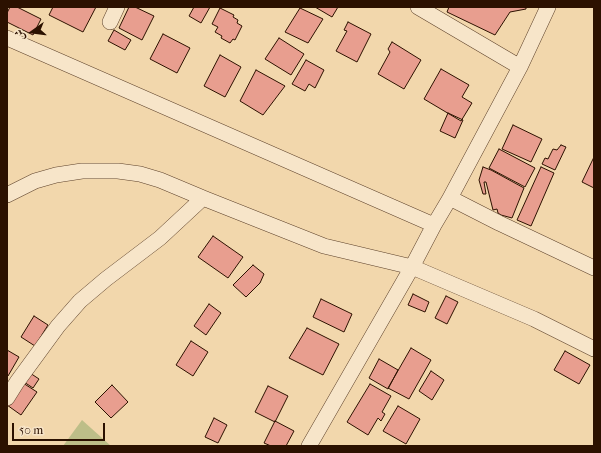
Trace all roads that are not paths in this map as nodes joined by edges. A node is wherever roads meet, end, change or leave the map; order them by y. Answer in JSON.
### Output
{"nodes":[{"id":1,"x":117,"y":7,"type":"edge"},
{"id":2,"x":418,"y":7,"type":"edge"},
{"id":3,"x":548,"y":7,"type":"edge"},
{"id":4,"x":110,"y":22,"type":"dead end"},
{"id":5,"x":7,"y":38,"type":"edge"},
{"id":6,"x":520,"y":67,"type":"junction"},
{"id":7,"x":7,"y":195,"type":"edge"},
{"id":8,"x":203,"y":198,"type":"junction"},
{"id":9,"x":450,"y":198,"type":"junction"},
{"id":10,"x":434,"y":225,"type":"junction"},
{"id":11,"x":412,"y":266,"type":"junction"},
{"id":12,"x":594,"y":268,"type":"edge"},
{"id":13,"x":594,"y":349,"type":"edge"},
{"id":14,"x":7,"y":398,"type":"edge"},
{"id":15,"x":310,"y":446,"type":"edge"}],
"edges":[{"from":1,"to":4,"type":"street"},
{"from":2,"to":6,"type":"street"},
{"from":3,"to":6,"type":"street"},
{"from":5,"to":10,"type":"street"},
{"from":6,"to":9,"type":"street"},
{"from":7,"to":8,"type":"street"},
{"from":8,"to":11,"type":"street"},
{"from":8,"to":14,"type":"street"},
{"from":9,"to":10,"type":"street"},
{"from":9,"to":12,"type":"street"},
{"from":10,"to":11,"type":"street"},
{"from":11,"to":13,"type":"street"},
{"from":11,"to":15,"type":"street"}]}
